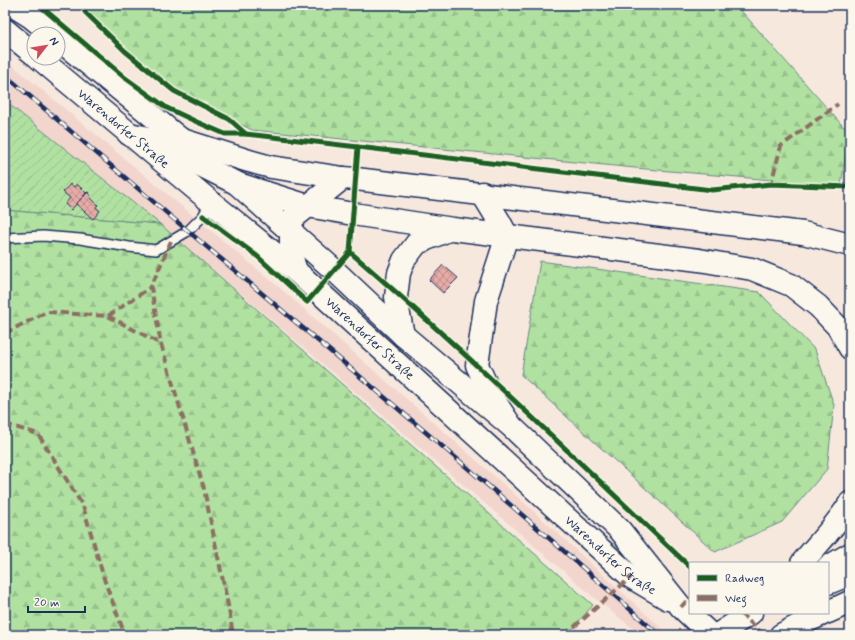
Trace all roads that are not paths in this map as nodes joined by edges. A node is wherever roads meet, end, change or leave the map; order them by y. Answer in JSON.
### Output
{"nodes":[{"id":1,"x":12,"y":5,"type":"edge"},
{"id":2,"x":42,"y":26,"type":"edge"},
{"id":3,"x":5,"y":30,"type":"edge"},
{"id":4,"x":66,"y":46,"type":"edge"},
{"id":5,"x":26,"y":47,"type":"edge"},
{"id":6,"x":49,"y":66,"type":"edge"},
{"id":7,"x":130,"y":134,"type":"junction"},
{"id":8,"x":179,"y":139,"type":"junction"},
{"id":9,"x":343,"y":178,"type":"junction"},
{"id":10,"x":238,"y":184,"type":"junction"},
{"id":11,"x":482,"y":194,"type":"junction"},
{"id":12,"x":211,"y":202,"type":"junction"},
{"id":13,"x":308,"y":206,"type":"junction"},
{"id":14,"x":453,"y":229,"type":"junction"},
{"id":15,"x":850,"y":229,"type":"edge"},
{"id":16,"x":291,"y":231,"type":"junction"},
{"id":17,"x":803,"y":232,"type":"junction"},
{"id":18,"x":507,"y":236,"type":"junction"},
{"id":19,"x":5,"y":238,"type":"edge"},
{"id":20,"x":850,"y":245,"type":"edge"},
{"id":21,"x":296,"y":271,"type":"junction"},
{"id":22,"x":403,"y":334,"type":"junction"},
{"id":23,"x":850,"y":348,"type":"edge"},
{"id":24,"x":511,"y":426,"type":"junction"},
{"id":25,"x":850,"y":503,"type":"edge"},
{"id":26,"x":850,"y":554,"type":"edge"},
{"id":27,"x":803,"y":562,"type":"edge"},
{"id":28,"x":829,"y":565,"type":"edge"},
{"id":29,"x":850,"y":574,"type":"edge"},
{"id":30,"x":829,"y":583,"type":"edge"},
{"id":31,"x":681,"y":607,"type":"junction"},
{"id":32,"x":749,"y":614,"type":"edge"},
{"id":33,"x":823,"y":614,"type":"edge"},
{"id":34,"x":711,"y":635,"type":"edge"},
{"id":35,"x":717,"y":635,"type":"edge"},
{"id":36,"x":781,"y":635,"type":"edge"}],
"edges":[{"from":1,"to":2,"type":"main road"},
{"from":3,"to":5,"type":"main road"},
{"from":4,"to":8,"type":"main road","name":"Warendorfer Straße"},
{"from":6,"to":7,"type":"main road","name":"Warendorfer Straße"},
{"from":7,"to":10,"type":"main road"},
{"from":7,"to":12,"type":"main road","name":"Warendorfer Straße"},
{"from":8,"to":9,"type":"main road"},
{"from":8,"to":10,"type":"main road","name":"Warendorfer Straße"},
{"from":9,"to":11,"type":"main road"},
{"from":9,"to":13,"type":"main road"},
{"from":10,"to":13,"type":"main road"},
{"from":10,"to":16,"type":"main road","name":"Warendorfer Straße"},
{"from":11,"to":17,"type":"main road"},
{"from":11,"to":18,"type":"main road"},
{"from":12,"to":19,"type":"lane"},
{"from":12,"to":21,"type":"main road","name":"Warendorfer Straße"},
{"from":13,"to":14,"type":"main road"},
{"from":13,"to":16,"type":"main road"},
{"from":14,"to":18,"type":"main road"},
{"from":14,"to":22,"type":"main road"},
{"from":15,"to":17,"type":"main road"},
{"from":16,"to":21,"type":"main road"},
{"from":16,"to":22,"type":"main road","name":"Warendorfer Straße"},
{"from":17,"to":20,"type":"main road"},
{"from":18,"to":23,"type":"main road"},
{"from":18,"to":24,"type":"main road"},
{"from":21,"to":31,"type":"main road","name":"Warendorfer Straße"},
{"from":22,"to":24,"type":"main road","name":"Warendorfer Straße"},
{"from":24,"to":31,"type":"main road","name":"Warendorfer Straße"},
{"from":25,"to":27,"type":"main road"},
{"from":26,"to":28,"type":"main road"},
{"from":29,"to":30,"type":"main road"},
{"from":31,"to":34,"type":"main road","name":"Warendorfer Straße"},
{"from":32,"to":35,"type":"main road"},
{"from":33,"to":36,"type":"main road"}]}
